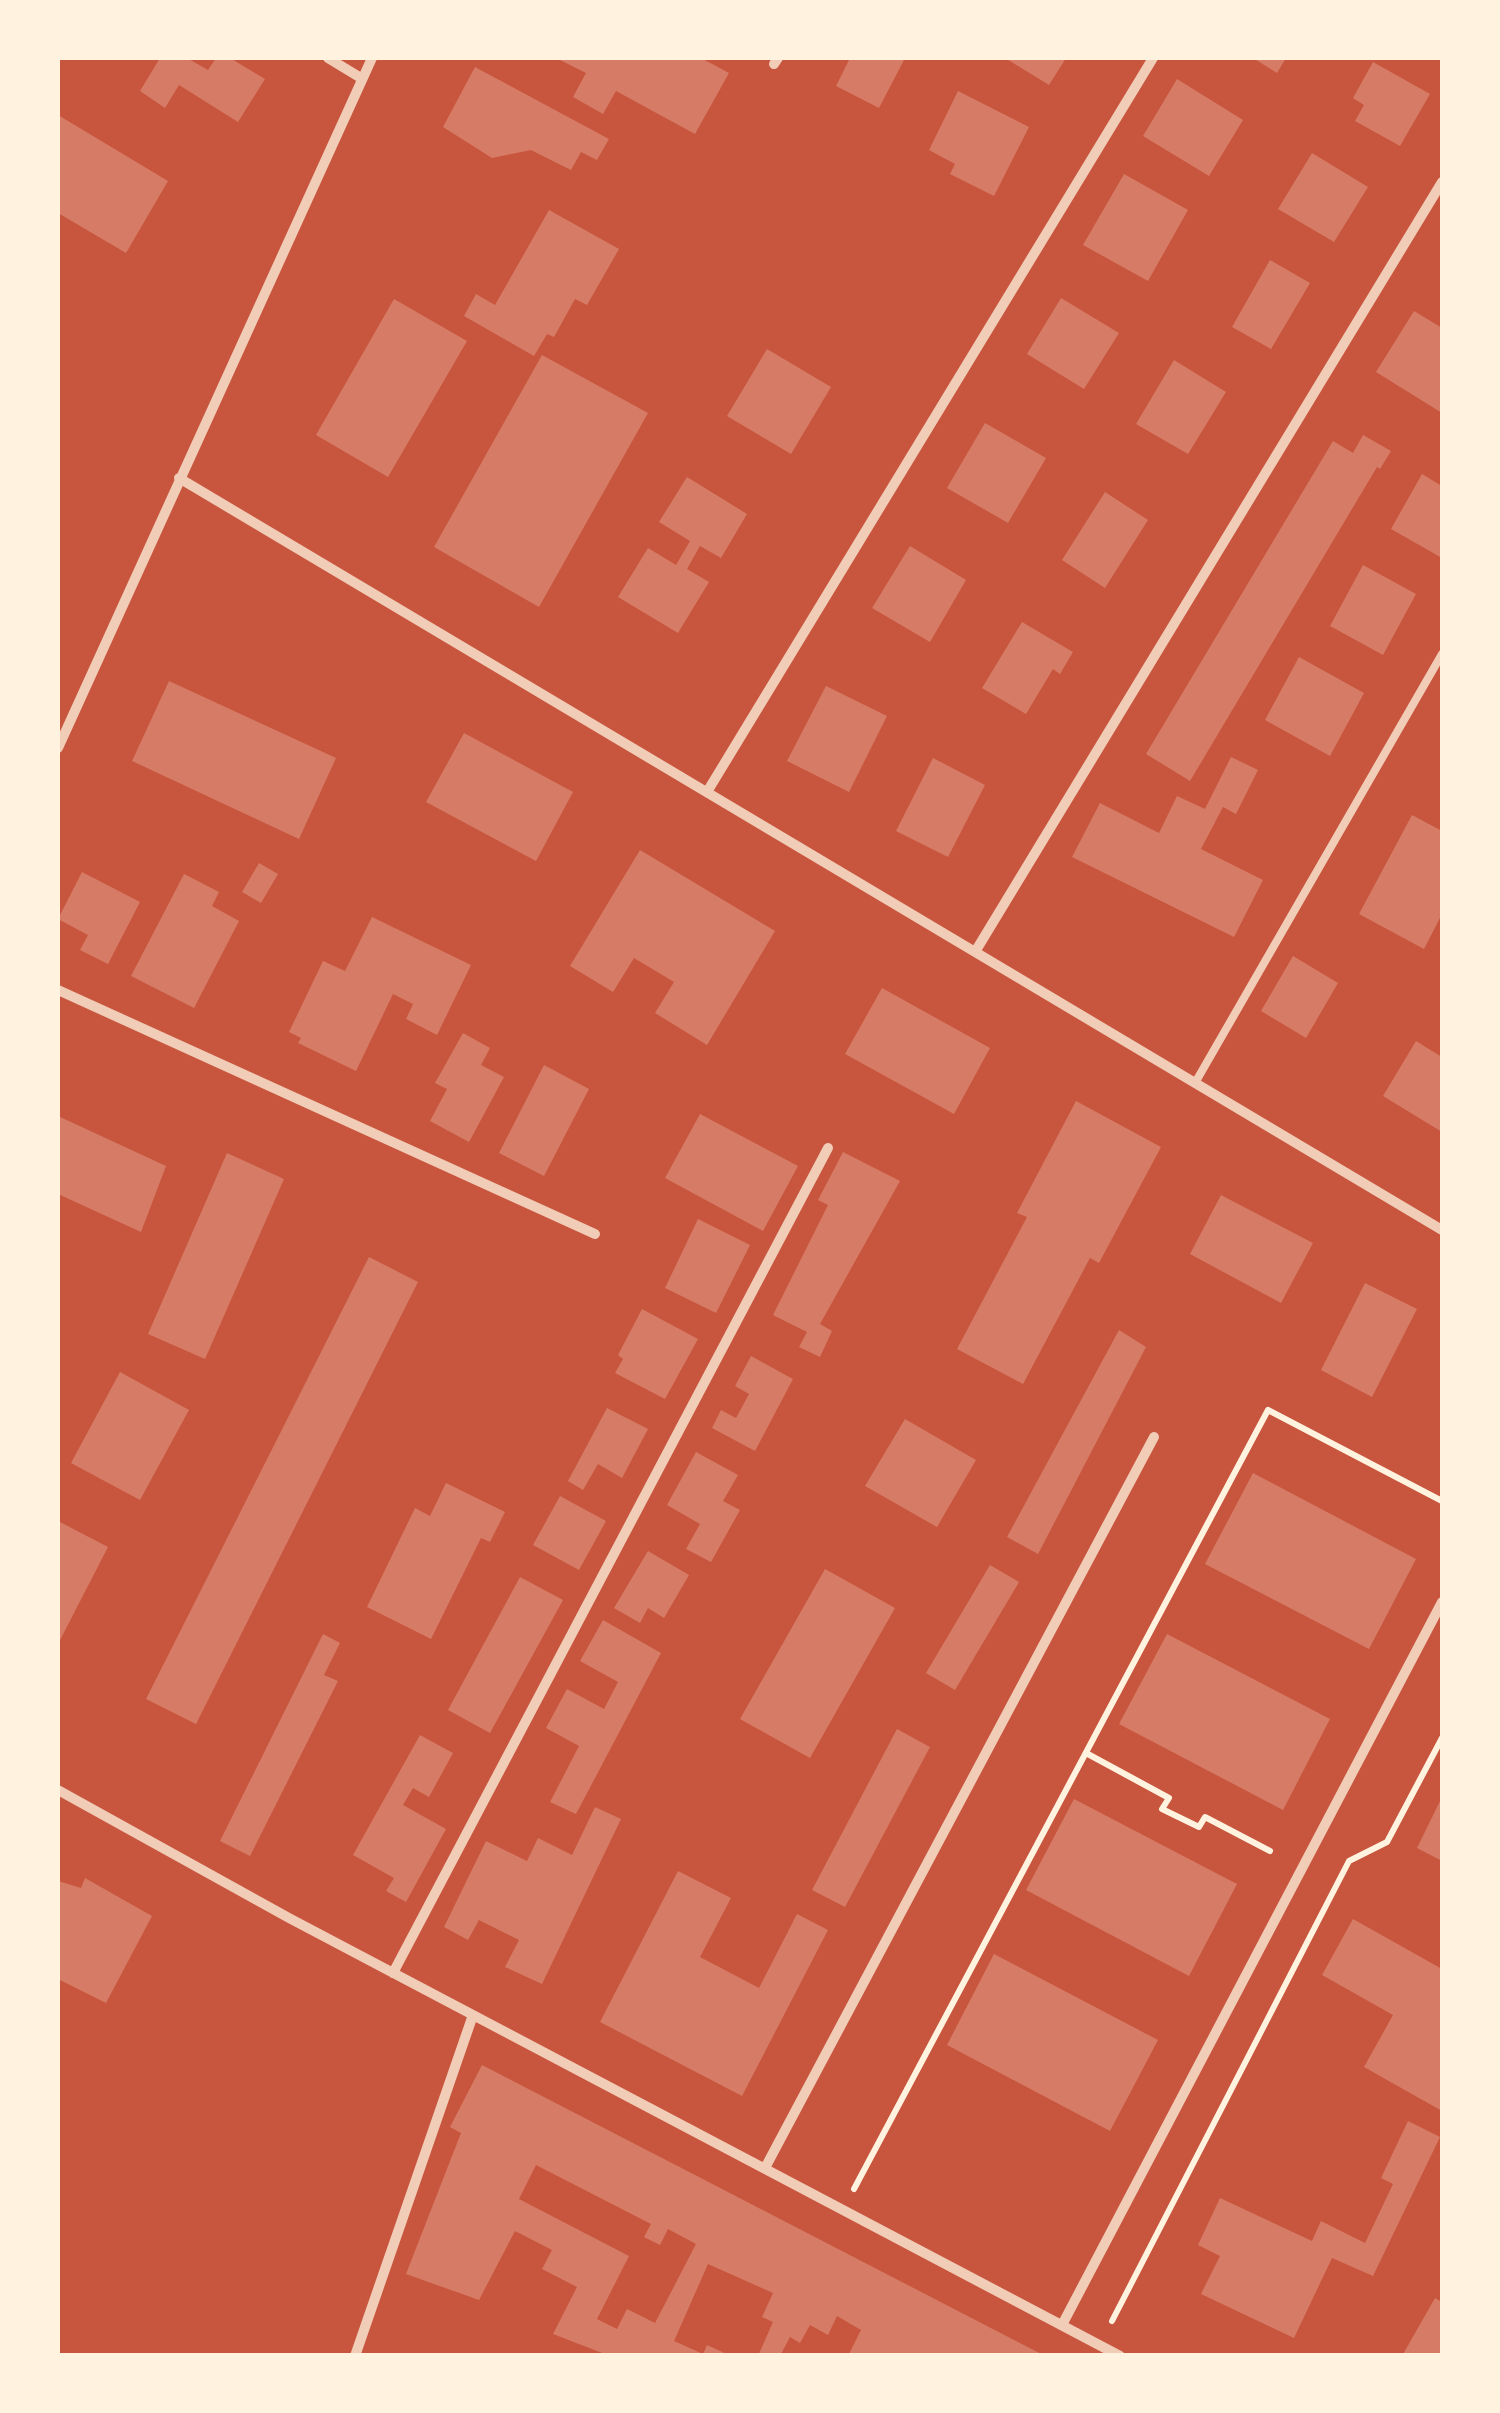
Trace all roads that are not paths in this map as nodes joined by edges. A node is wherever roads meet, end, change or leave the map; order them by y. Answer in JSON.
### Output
{"nodes":[{"id":1,"x":328,"y":58,"type":"edge"},
{"id":2,"x":372,"y":58,"type":"edge"},
{"id":3,"x":1153,"y":58,"type":"edge"},
{"id":4,"x":361,"y":78,"type":"junction"},
{"id":5,"x":1442,"y":182,"type":"edge"},
{"id":6,"x":179,"y":478,"type":"junction"},
{"id":7,"x":1442,"y":654,"type":"edge"},
{"id":8,"x":58,"y":748,"type":"edge"},
{"id":9,"x":707,"y":792,"type":"junction"},
{"id":10,"x":975,"y":952,"type":"junction"},
{"id":11,"x":58,"y":990,"type":"edge"},
{"id":12,"x":1194,"y":1083,"type":"junction"},
{"id":13,"x":828,"y":1148,"type":"dead end"},
{"id":14,"x":1442,"y":1230,"type":"edge"},
{"id":15,"x":595,"y":1234,"type":"dead end"},
{"id":16,"x":1154,"y":1437,"type":"dead end"},
{"id":17,"x":1442,"y":1602,"type":"edge"},
{"id":18,"x":58,"y":1790,"type":"edge"},
{"id":19,"x":393,"y":1973,"type":"junction"},
{"id":20,"x":473,"y":2015,"type":"junction"},
{"id":21,"x":765,"y":2168,"type":"junction"},
{"id":22,"x":1062,"y":2325,"type":"junction"},
{"id":23,"x":355,"y":2356,"type":"edge"},
{"id":24,"x":1120,"y":2356,"type":"edge"}],
"edges":[{"from":1,"to":4,"type":"street"},
{"from":2,"to":4,"type":"street"},
{"from":3,"to":9,"type":"street"},
{"from":4,"to":6,"type":"street"},
{"from":5,"to":10,"type":"street"},
{"from":6,"to":8,"type":"street"},
{"from":6,"to":9,"type":"street"},
{"from":7,"to":12,"type":"lane"},
{"from":9,"to":10,"type":"street"},
{"from":10,"to":12,"type":"street"},
{"from":11,"to":15,"type":"street"},
{"from":12,"to":14,"type":"street"},
{"from":13,"to":19,"type":"street"},
{"from":16,"to":21,"type":"street"},
{"from":17,"to":22,"type":"street"},
{"from":18,"to":19,"type":"street"},
{"from":19,"to":20,"type":"street"},
{"from":20,"to":21,"type":"street"},
{"from":20,"to":23,"type":"street"},
{"from":21,"to":22,"type":"street"},
{"from":22,"to":24,"type":"street"}]}
